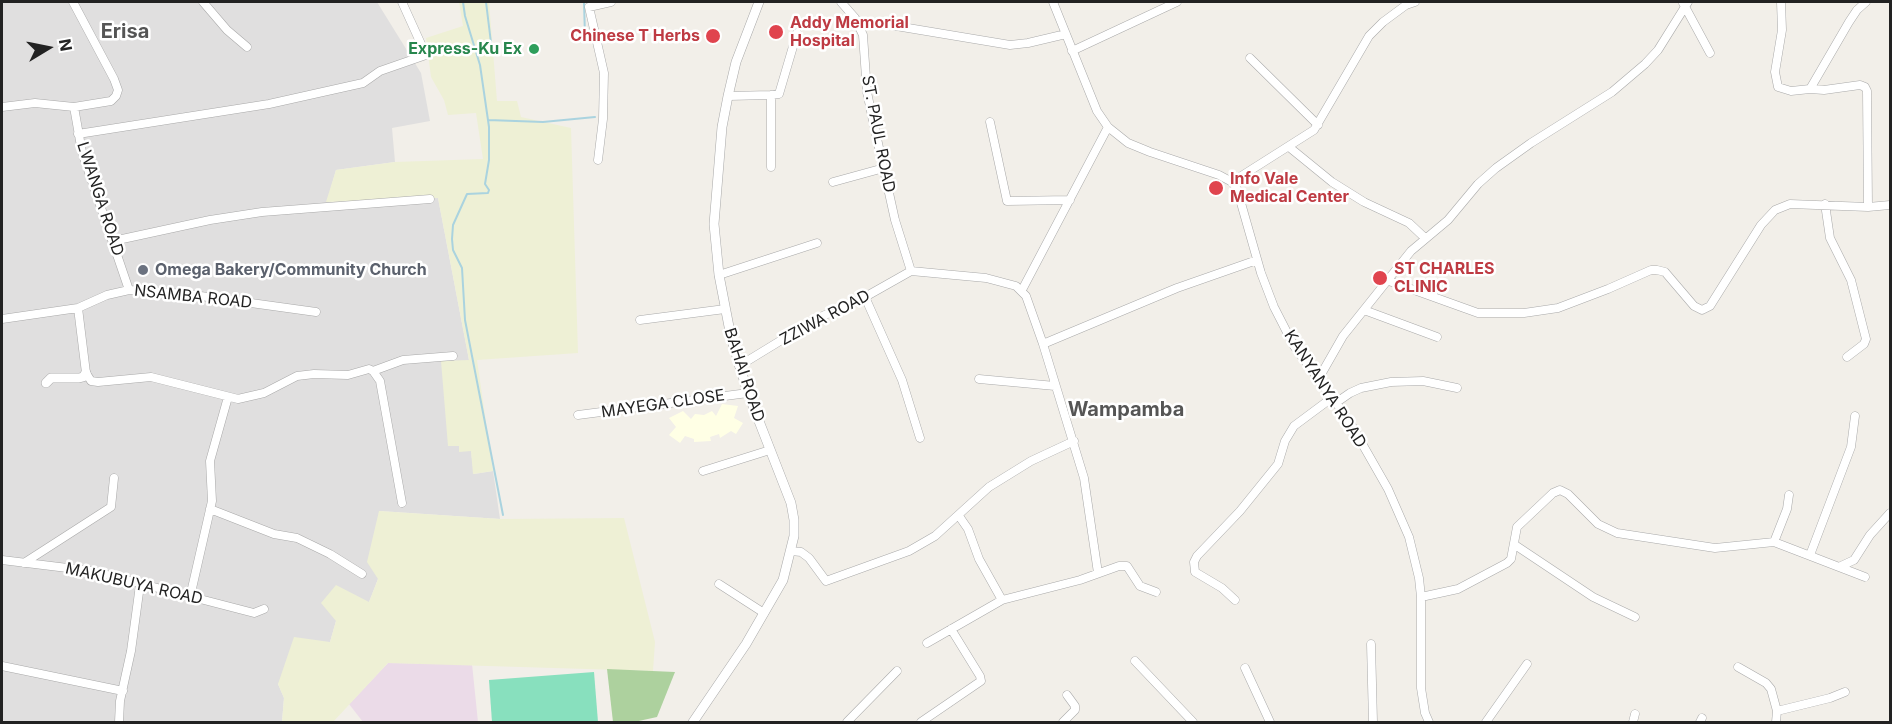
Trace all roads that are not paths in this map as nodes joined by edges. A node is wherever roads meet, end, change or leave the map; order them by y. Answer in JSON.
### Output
{"nodes":[{"id":1,"x":73,"y":2,"type":"edge"},
{"id":2,"x":203,"y":2,"type":"edge"},
{"id":3,"x":402,"y":2,"type":"edge"},
{"id":4,"x":611,"y":2,"type":"edge"},
{"id":5,"x":759,"y":2,"type":"edge"},
{"id":6,"x":841,"y":2,"type":"edge"},
{"id":7,"x":1053,"y":2,"type":"edge"},
{"id":8,"x":1177,"y":2,"type":"edge"},
{"id":9,"x":1415,"y":2,"type":"edge"},
{"id":10,"x":1781,"y":2,"type":"edge"},
{"id":11,"x":1866,"y":2,"type":"edge"},
{"id":12,"x":1405,"y":3,"type":"edge"},
{"id":13,"x":1685,"y":3,"type":"edge"},
{"id":14,"x":857,"y":21,"type":"junction"},
{"id":15,"x":797,"y":33,"type":"dead end"},
{"id":16,"x":1066,"y":34,"type":"junction"},
{"id":17,"x":247,"y":47,"type":"dead end"},
{"id":18,"x":1072,"y":51,"type":"junction"},
{"id":19,"x":1710,"y":53,"type":"dead end"},
{"id":20,"x":1250,"y":58,"type":"dead end"},
{"id":21,"x":1810,"y":89,"type":"junction"},
{"id":22,"x":771,"y":95,"type":"junction"},
{"id":23,"x":728,"y":96,"type":"junction"},
{"id":24,"x":2,"y":107,"type":"edge"},
{"id":25,"x":74,"y":107,"type":"junction"},
{"id":26,"x":990,"y":122,"type":"dead end"},
{"id":27,"x":1318,"y":125,"type":"junction"},
{"id":28,"x":1108,"y":127,"type":"junction"},
{"id":29,"x":78,"y":134,"type":"junction"},
{"id":30,"x":1289,"y":147,"type":"junction"},
{"id":31,"x":598,"y":160,"type":"dead end"},
{"id":32,"x":771,"y":167,"type":"dead end"},
{"id":33,"x":884,"y":168,"type":"junction"},
{"id":34,"x":833,"y":182,"type":"dead end"},
{"id":35,"x":1232,"y":182,"type":"junction"},
{"id":36,"x":430,"y":199,"type":"dead end"},
{"id":37,"x":1070,"y":200,"type":"junction"},
{"id":38,"x":1825,"y":204,"type":"junction"},
{"id":39,"x":1890,"y":205,"type":"edge"},
{"id":40,"x":1869,"y":207,"type":"junction"},
{"id":41,"x":1425,"y":238,"type":"junction"},
{"id":42,"x":113,"y":242,"type":"junction"},
{"id":43,"x":817,"y":243,"type":"dead end"},
{"id":44,"x":1257,"y":260,"type":"junction"},
{"id":45,"x":910,"y":271,"type":"junction"},
{"id":46,"x":719,"y":275,"type":"junction"},
{"id":47,"x":1389,"y":281,"type":"junction"},
{"id":48,"x":129,"y":290,"type":"junction"},
{"id":49,"x":1022,"y":290,"type":"junction"},
{"id":50,"x":865,"y":297,"type":"junction"},
{"id":51,"x":78,"y":308,"type":"junction"},
{"id":52,"x":725,"y":309,"type":"junction"},
{"id":53,"x":1364,"y":310,"type":"junction"},
{"id":54,"x":316,"y":312,"type":"dead end"},
{"id":55,"x":2,"y":319,"type":"edge"},
{"id":56,"x":640,"y":320,"type":"dead end"},
{"id":57,"x":1437,"y":337,"type":"dead end"},
{"id":58,"x":1043,"y":344,"type":"junction"},
{"id":59,"x":453,"y":356,"type":"dead end"},
{"id":60,"x":1847,"y":357,"type":"dead end"},
{"id":61,"x":739,"y":366,"type":"junction"},
{"id":62,"x":373,"y":370,"type":"junction"},
{"id":63,"x":86,"y":373,"type":"junction"},
{"id":64,"x":1319,"y":378,"type":"junction"},
{"id":65,"x":979,"y":379,"type":"dead end"},
{"id":66,"x":46,"y":383,"type":"dead end"},
{"id":67,"x":1055,"y":386,"type":"junction"},
{"id":68,"x":1457,"y":388,"type":"dead end"},
{"id":69,"x":748,"y":393,"type":"junction"},
{"id":70,"x":228,"y":397,"type":"junction"},
{"id":71,"x":1335,"y":399,"type":"junction"},
{"id":72,"x":578,"y":415,"type":"dead end"},
{"id":73,"x":1855,"y":416,"type":"dead end"},
{"id":74,"x":920,"y":438,"type":"dead end"},
{"id":75,"x":1074,"y":441,"type":"junction"},
{"id":76,"x":770,"y":450,"type":"junction"},
{"id":77,"x":703,"y":471,"type":"dead end"},
{"id":78,"x":114,"y":478,"type":"dead end"},
{"id":79,"x":1789,"y":495,"type":"dead end"},
{"id":80,"x":402,"y":503,"type":"dead end"},
{"id":81,"x":210,"y":509,"type":"junction"},
{"id":82,"x":1890,"y":513,"type":"edge"},
{"id":83,"x":959,"y":516,"type":"junction"},
{"id":84,"x":1774,"y":542,"type":"junction"},
{"id":85,"x":1515,"y":545,"type":"junction"},
{"id":86,"x":791,"y":551,"type":"junction"},
{"id":87,"x":1810,"y":555,"type":"junction"},
{"id":88,"x":2,"y":560,"type":"edge"},
{"id":89,"x":24,"y":563,"type":"junction"},
{"id":90,"x":1841,"y":566,"type":"junction"},
{"id":91,"x":1098,"y":573,"type":"junction"},
{"id":92,"x":362,"y":574,"type":"dead end"},
{"id":93,"x":1865,"y":577,"type":"dead end"},
{"id":94,"x":720,"y":584,"type":"dead end"},
{"id":95,"x":140,"y":585,"type":"junction"},
{"id":96,"x":1155,"y":592,"type":"dead end"},
{"id":97,"x":190,"y":597,"type":"junction"},
{"id":98,"x":1421,"y":597,"type":"junction"},
{"id":99,"x":1002,"y":600,"type":"junction"},
{"id":100,"x":1235,"y":600,"type":"dead end"},
{"id":101,"x":264,"y":609,"type":"dead end"},
{"id":102,"x":764,"y":613,"type":"junction"},
{"id":103,"x":1635,"y":617,"type":"dead end"},
{"id":104,"x":951,"y":630,"type":"junction"},
{"id":105,"x":927,"y":643,"type":"dead end"},
{"id":106,"x":1371,"y":644,"type":"dead end"},
{"id":107,"x":1135,"y":661,"type":"dead end"},
{"id":108,"x":1527,"y":664,"type":"dead end"},
{"id":109,"x":2,"y":666,"type":"edge"},
{"id":110,"x":1738,"y":667,"type":"dead end"},
{"id":111,"x":1245,"y":668,"type":"dead end"},
{"id":112,"x":897,"y":670,"type":"dead end"},
{"id":113,"x":123,"y":691,"type":"junction"},
{"id":114,"x":1845,"y":692,"type":"dead end"},
{"id":115,"x":1067,"y":695,"type":"dead end"},
{"id":116,"x":1777,"y":711,"type":"junction"},
{"id":117,"x":119,"y":723,"type":"edge"},
{"id":118,"x":693,"y":723,"type":"edge"},
{"id":119,"x":847,"y":723,"type":"edge"},
{"id":120,"x":921,"y":723,"type":"edge"},
{"id":121,"x":1063,"y":723,"type":"edge"},
{"id":122,"x":1193,"y":723,"type":"edge"},
{"id":123,"x":1270,"y":723,"type":"edge"},
{"id":124,"x":1373,"y":723,"type":"edge"},
{"id":125,"x":1429,"y":723,"type":"edge"},
{"id":126,"x":1486,"y":723,"type":"edge"},
{"id":127,"x":1776,"y":723,"type":"edge"}],
"edges":[{"from":1,"to":25,"type":"street"},
{"from":2,"to":17,"type":"street"},
{"from":3,"to":29,"type":"street"},
{"from":4,"to":31,"type":"street"},
{"from":5,"to":23,"type":"street","name":"BAHAI ROAD"},
{"from":6,"to":14,"type":"street","name":"ST. PAUL ROAD"},
{"from":7,"to":16,"type":"street"},
{"from":8,"to":18,"type":"street"},
{"from":9,"to":12,"type":"street"},
{"from":10,"to":21,"type":"street"},
{"from":11,"to":21,"type":"street"},
{"from":12,"to":27,"type":"street"},
{"from":13,"to":19,"type":"street"},
{"from":13,"to":41,"type":"street"},
{"from":14,"to":16,"type":"street"},
{"from":14,"to":33,"type":"street","name":"ST. PAUL ROAD"},
{"from":15,"to":22,"type":"street"},
{"from":16,"to":18,"type":"street"},
{"from":18,"to":28,"type":"street"},
{"from":20,"to":27,"type":"street"},
{"from":21,"to":40,"type":"street"},
{"from":22,"to":23,"type":"street"},
{"from":22,"to":32,"type":"street"},
{"from":23,"to":46,"type":"street","name":"BAHAI ROAD"},
{"from":24,"to":25,"type":"street"},
{"from":25,"to":29,"type":"street","name":"LWANGA ROAD"},
{"from":26,"to":37,"type":"street"},
{"from":27,"to":30,"type":"street"},
{"from":28,"to":35,"type":"street"},
{"from":28,"to":37,"type":"street"},
{"from":29,"to":42,"type":"street","name":"LWANGA ROAD"},
{"from":30,"to":35,"type":"street"},
{"from":30,"to":41,"type":"street"},
{"from":33,"to":34,"type":"street"},
{"from":33,"to":45,"type":"street","name":"ST. PAUL ROAD"},
{"from":35,"to":44,"type":"street","name":"KANYANYA ROAD"},
{"from":36,"to":42,"type":"street"},
{"from":37,"to":49,"type":"street"},
{"from":38,"to":40,"type":"street"},
{"from":38,"to":47,"type":"street"},
{"from":38,"to":60,"type":"street"},
{"from":39,"to":40,"type":"street"},
{"from":41,"to":47,"type":"street"},
{"from":42,"to":48,"type":"street","name":"LWANGA ROAD"},
{"from":43,"to":46,"type":"street"},
{"from":44,"to":58,"type":"street"},
{"from":44,"to":64,"type":"street","name":"KANYANYA ROAD"},
{"from":45,"to":49,"type":"street"},
{"from":45,"to":50,"type":"street","name":"ZZIWA ROAD"},
{"from":46,"to":52,"type":"street","name":"BAHAI ROAD"},
{"from":47,"to":53,"type":"street"},
{"from":48,"to":51,"type":"street","name":"NSAMBA ROAD"},
{"from":48,"to":54,"type":"street","name":"NSAMBA ROAD"},
{"from":49,"to":58,"type":"street"},
{"from":50,"to":61,"type":"street","name":"ZZIWA ROAD"},
{"from":50,"to":74,"type":"street"},
{"from":51,"to":55,"type":"street","name":"NSAMBA ROAD"},
{"from":51,"to":63,"type":"street"},
{"from":52,"to":56,"type":"street"},
{"from":52,"to":61,"type":"street","name":"BAHAI ROAD"},
{"from":53,"to":57,"type":"street"},
{"from":53,"to":64,"type":"street"},
{"from":58,"to":67,"type":"street"},
{"from":59,"to":62,"type":"street"},
{"from":61,"to":69,"type":"street","name":"BAHAI ROAD"},
{"from":62,"to":70,"type":"street"},
{"from":62,"to":80,"type":"street"},
{"from":63,"to":66,"type":"street"},
{"from":63,"to":70,"type":"street"},
{"from":64,"to":71,"type":"street","name":"KANYANYA ROAD"},
{"from":65,"to":67,"type":"street"},
{"from":67,"to":75,"type":"street"},
{"from":68,"to":71,"type":"street"},
{"from":69,"to":72,"type":"street","name":"MAYEGA CLOSE"},
{"from":69,"to":76,"type":"street","name":"BAHAI ROAD"},
{"from":70,"to":81,"type":"street"},
{"from":71,"to":98,"type":"street","name":"KANYANYA ROAD"},
{"from":71,"to":100,"type":"street"},
{"from":73,"to":87,"type":"street"},
{"from":75,"to":83,"type":"street"},
{"from":75,"to":91,"type":"street"},
{"from":76,"to":77,"type":"street"},
{"from":76,"to":86,"type":"street","name":"BAHAI ROAD"},
{"from":78,"to":89,"type":"street"},
{"from":79,"to":84,"type":"street"},
{"from":81,"to":92,"type":"street"},
{"from":81,"to":97,"type":"street"},
{"from":82,"to":90,"type":"street"},
{"from":83,"to":86,"type":"street"},
{"from":83,"to":99,"type":"street"},
{"from":84,"to":85,"type":"street"},
{"from":84,"to":87,"type":"street"},
{"from":85,"to":98,"type":"street"},
{"from":85,"to":103,"type":"street"},
{"from":86,"to":102,"type":"street","name":"BAHAI ROAD"},
{"from":87,"to":90,"type":"street"},
{"from":88,"to":89,"type":"street","name":"MAKUBUYA ROAD"},
{"from":89,"to":95,"type":"street","name":"MAKUBUYA ROAD"},
{"from":90,"to":93,"type":"street"},
{"from":91,"to":96,"type":"street"},
{"from":91,"to":99,"type":"street"},
{"from":94,"to":102,"type":"street"},
{"from":95,"to":97,"type":"street","name":"MAKUBUYA ROAD"},
{"from":95,"to":113,"type":"street"},
{"from":97,"to":101,"type":"street","name":"MAKUBUYA ROAD"},
{"from":98,"to":125,"type":"street","name":"KANYANYA ROAD"},
{"from":99,"to":104,"type":"street"},
{"from":102,"to":118,"type":"street","name":"BAHAI ROAD"},
{"from":104,"to":105,"type":"street"},
{"from":104,"to":120,"type":"street"},
{"from":106,"to":124,"type":"street"},
{"from":107,"to":122,"type":"street"},
{"from":108,"to":126,"type":"street"},
{"from":109,"to":113,"type":"street"},
{"from":110,"to":116,"type":"street"},
{"from":111,"to":123,"type":"street"},
{"from":112,"to":119,"type":"street"},
{"from":113,"to":117,"type":"street"},
{"from":114,"to":116,"type":"street"},
{"from":115,"to":121,"type":"street"},
{"from":116,"to":127,"type":"street"}]}
